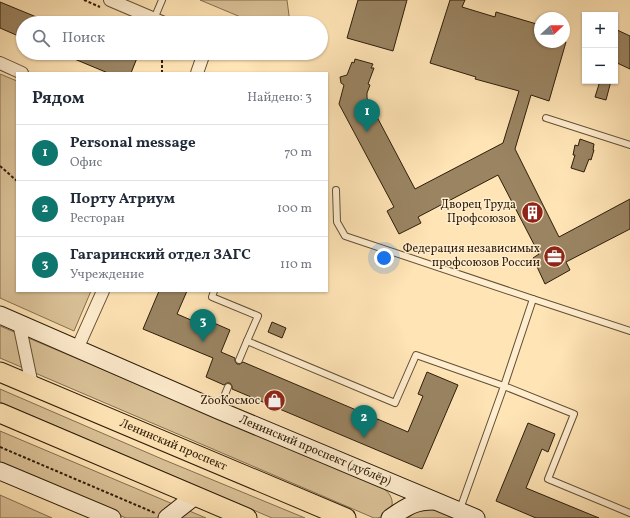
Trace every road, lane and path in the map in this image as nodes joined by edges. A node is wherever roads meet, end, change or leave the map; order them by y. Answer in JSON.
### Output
{"nodes":[{"id":1,"x":110,"y":0,"type":"edge"},
{"id":2,"x":162,"y":0,"type":"edge"},
{"id":3,"x":147,"y":16,"type":"edge"},
{"id":4,"x":160,"y":16,"type":"edge"},
{"id":5,"x":162,"y":60,"type":"edge"},
{"id":6,"x":202,"y":60,"type":"edge"},
{"id":7,"x":0,"y":63,"type":"edge"},
{"id":8,"x":20,"y":72,"type":"edge"},
{"id":9,"x":162,"y":72,"type":"edge"},
{"id":10,"x":197,"y":72,"type":"edge"},
{"id":11,"x":546,"y":118,"type":"dead end"},
{"id":12,"x":630,"y":145,"type":"edge"},
{"id":13,"x":0,"y":166,"type":"edge"},
{"id":14,"x":16,"y":180,"type":"edge"},
{"id":15,"x":336,"y":190,"type":"dead end"},
{"id":16,"x":103,"y":292,"type":"edge"},
{"id":17,"x":214,"y":292,"type":"edge"},
{"id":18,"x":533,"y":299,"type":"junction"},
{"id":19,"x":0,"y":315,"type":"edge"},
{"id":20,"x":19,"y":323,"type":"junction"},
{"id":21,"x":630,"y":330,"type":"edge"},
{"id":22,"x":247,"y":341,"type":"junction"},
{"id":23,"x":77,"y":349,"type":"junction"},
{"id":24,"x":239,"y":360,"type":"dead end"},
{"id":25,"x":0,"y":372,"type":"edge"},
{"id":26,"x":32,"y":385,"type":"junction"},
{"id":27,"x":504,"y":386,"type":"junction"},
{"id":28,"x":228,"y":387,"type":"dead end"},
{"id":29,"x":218,"y":410,"type":"junction"},
{"id":30,"x":0,"y":413,"type":"edge"},
{"id":31,"x":0,"y":446,"type":"edge"},
{"id":32,"x":0,"y":471,"type":"edge"},
{"id":33,"x":195,"y":496,"type":"junction"},
{"id":34,"x":436,"y":501,"type":"junction"},
{"id":35,"x":459,"y":511,"type":"junction"},
{"id":36,"x":630,"y":513,"type":"edge"},
{"id":37,"x":163,"y":516,"type":"edge"},
{"id":38,"x":112,"y":518,"type":"edge"},
{"id":39,"x":247,"y":518,"type":"edge"},
{"id":40,"x":346,"y":518,"type":"edge"},
{"id":41,"x":390,"y":518,"type":"edge"},
{"id":42,"x":476,"y":518,"type":"edge"}],
"edges":[{"from":1,"to":3,"type":"street"},
{"from":2,"to":4,"type":"lane"},
{"from":5,"to":9,"type":"path"},
{"from":6,"to":10,"type":"street"},
{"from":7,"to":8,"type":"street"},
{"from":11,"to":12,"type":"lane"},
{"from":13,"to":14,"type":"path"},
{"from":15,"to":18,"type":"lane"},
{"from":16,"to":23,"type":"street"},
{"from":17,"to":22,"type":"lane"},
{"from":18,"to":21,"type":"lane"},
{"from":18,"to":27,"type":"lane"},
{"from":19,"to":20,"type":"street","name":"Ленинский проспект (дублёр)"},
{"from":20,"to":23,"type":"street","name":"Ленинский проспект (дублёр)"},
{"from":20,"to":26,"type":"street"},
{"from":22,"to":24,"type":"lane"},
{"from":22,"to":27,"type":"lane"},
{"from":23,"to":29,"type":"street","name":"Ленинский проспект (дублёр)"},
{"from":25,"to":26,"type":"main road","name":"Ленинский проспект"},
{"from":26,"to":40,"type":"main road","name":"Ленинский проспект"},
{"from":27,"to":35,"type":"lane"},
{"from":27,"to":36,"type":"lane"},
{"from":28,"to":29,"type":"lane"},
{"from":29,"to":34,"type":"street","name":"Ленинский проспект (дублёр)"},
{"from":30,"to":33,"type":"main road"},
{"from":31,"to":37,"type":"path"},
{"from":32,"to":38,"type":"street"},
{"from":33,"to":37,"type":"street"},
{"from":33,"to":39,"type":"main road"},
{"from":34,"to":35,"type":"street","name":"Ленинский проспект (дублёр)"},
{"from":34,"to":41,"type":"street"},
{"from":35,"to":42,"type":"street","name":"Ленинский проспект (дублёр)"}]}
